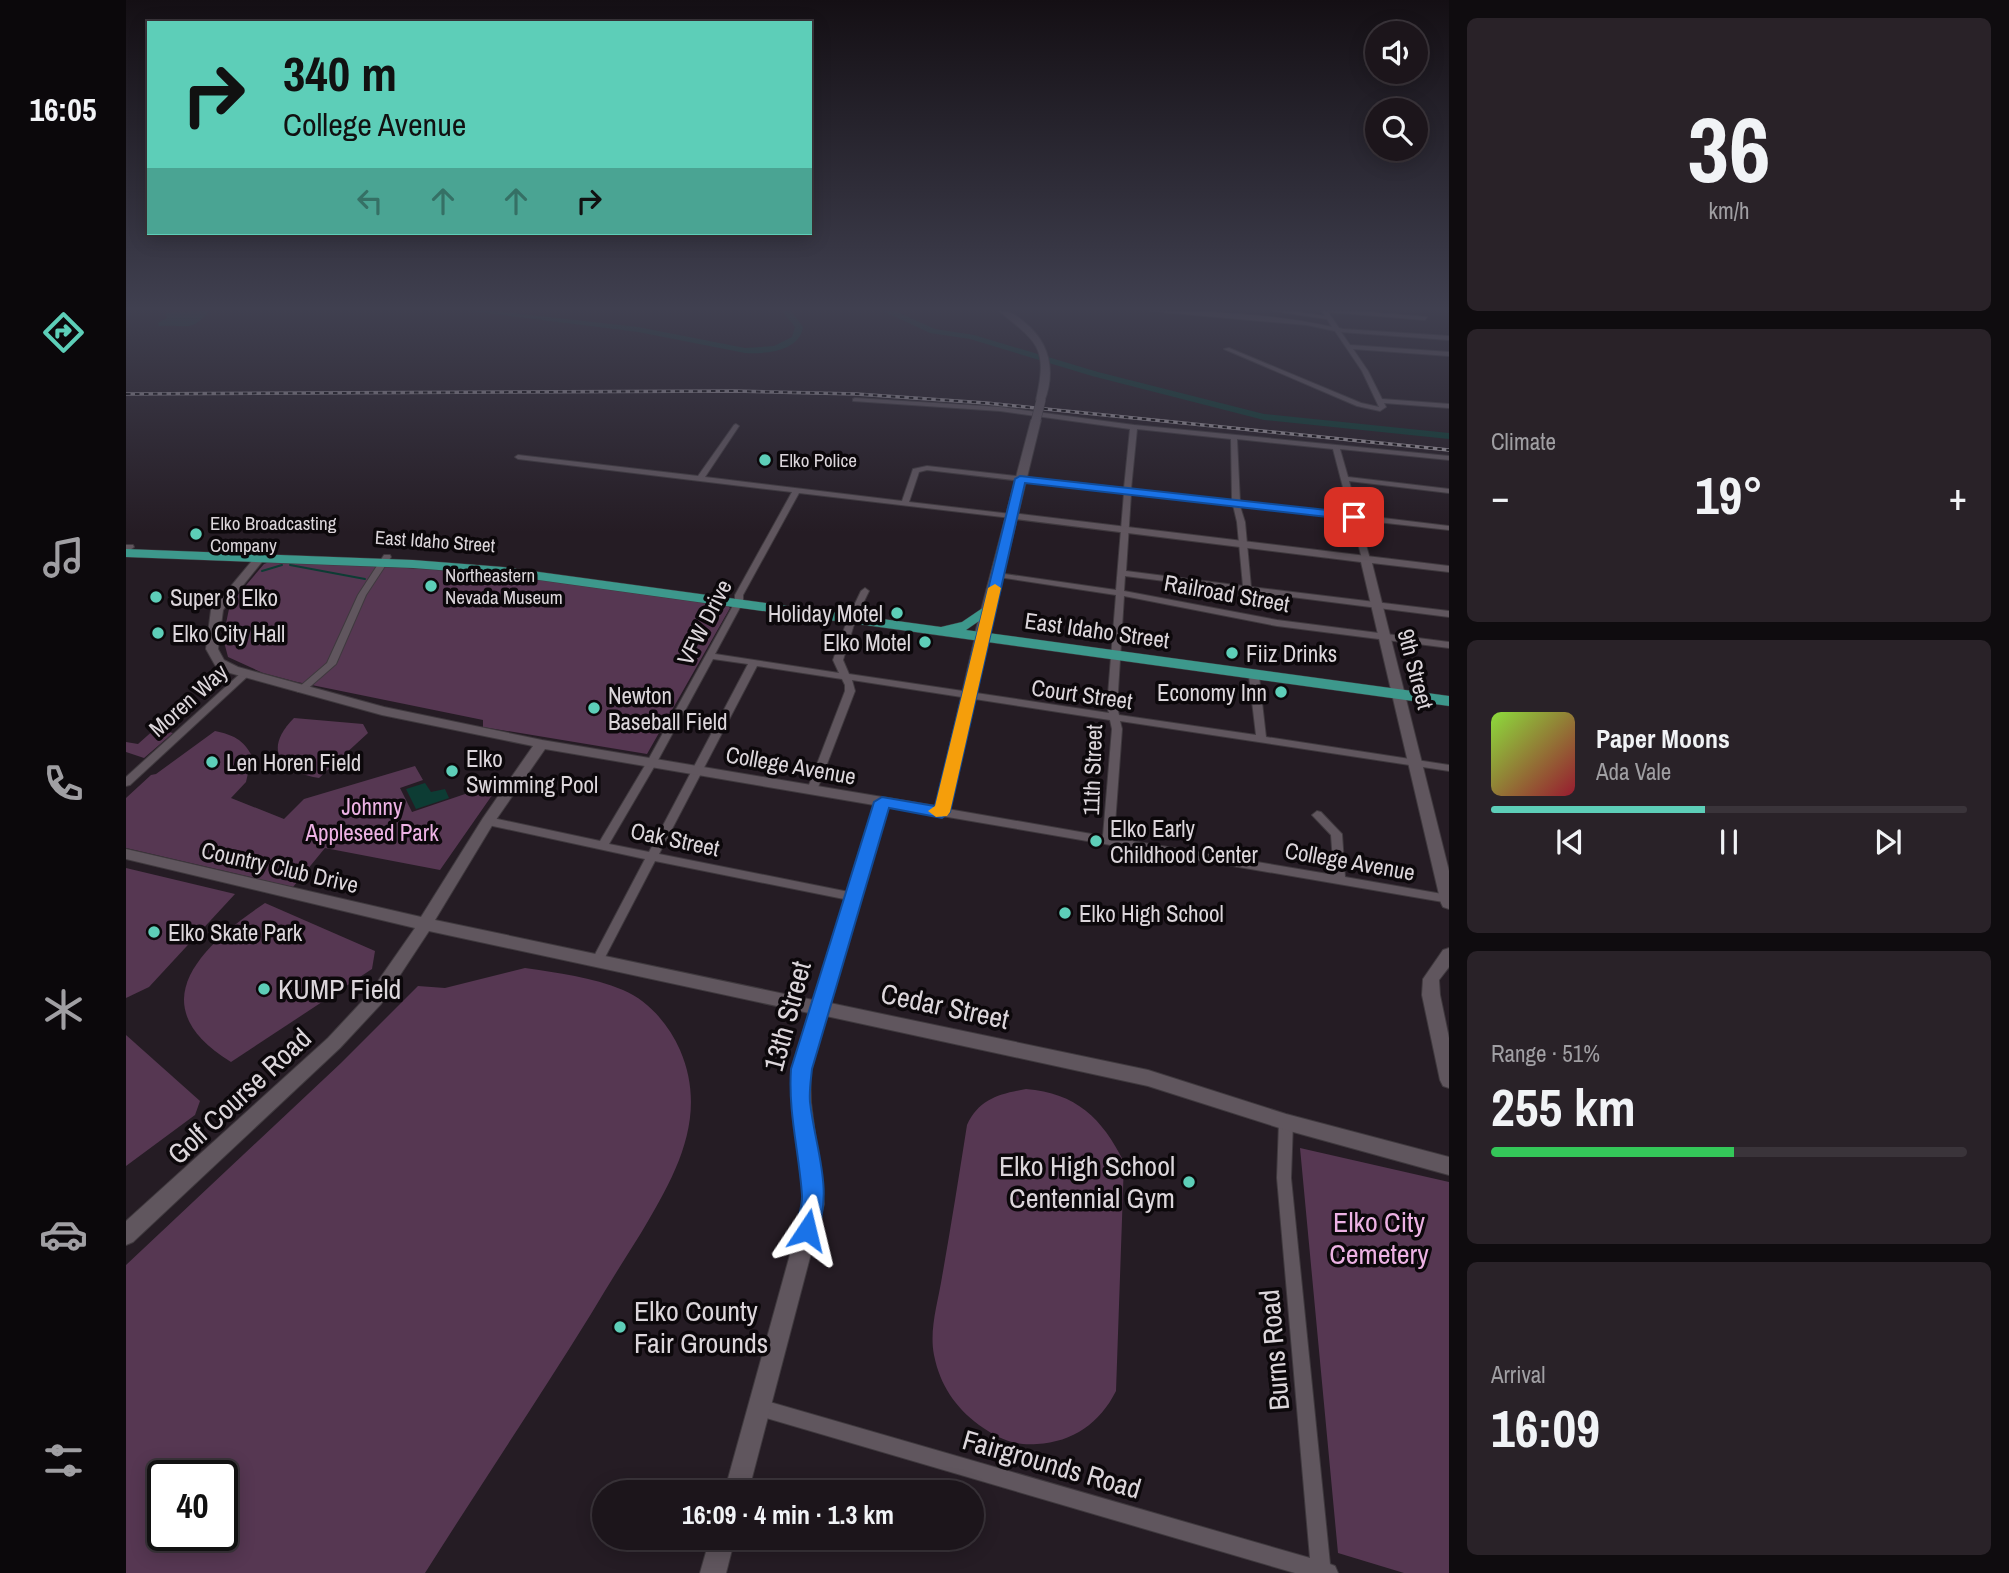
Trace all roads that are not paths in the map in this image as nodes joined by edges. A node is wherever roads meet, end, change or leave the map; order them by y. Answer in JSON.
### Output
{"nodes":[{"id":1,"x":1045,"y":384,"type":"edge"},
{"id":2,"x":1310,"y":384,"type":"edge"},
{"id":3,"x":1371,"y":384,"type":"edge"},
{"id":4,"x":855,"y":400,"type":"dead end"},
{"id":5,"x":1380,"y":401,"type":"junction"},
{"id":6,"x":1449,"y":406,"type":"edge"},
{"id":7,"x":736,"y":426,"type":"dead end"},
{"id":8,"x":1134,"y":426,"type":"junction"},
{"id":9,"x":1234,"y":436,"type":"junction"},
{"id":10,"x":1336,"y":447,"type":"junction"},
{"id":11,"x":518,"y":457,"type":"dead end"},
{"id":12,"x":1449,"y":458,"type":"edge"},
{"id":13,"x":700,"y":479,"type":"junction"},
{"id":14,"x":1020,"y":479,"type":"junction"},
{"id":15,"x":1346,"y":480,"type":"junction"},
{"id":16,"x":797,"y":490,"type":"junction"},
{"id":17,"x":1127,"y":491,"type":"junction"},
{"id":18,"x":1449,"y":491,"type":"edge"},
{"id":19,"x":905,"y":503,"type":"junction"},
{"id":20,"x":1236,"y":504,"type":"junction"},
{"id":21,"x":1011,"y":516,"type":"junction"},
{"id":22,"x":1354,"y":517,"type":"junction"},
{"id":23,"x":1449,"y":528,"type":"edge"},
{"id":24,"x":1125,"y":530,"type":"junction"},
{"id":25,"x":1243,"y":544,"type":"junction"},
{"id":26,"x":127,"y":549,"type":"edge"},
{"id":27,"x":229,"y":551,"type":"junction"},
{"id":28,"x":183,"y":555,"type":"junction"},
{"id":29,"x":263,"y":556,"type":"junction"},
{"id":30,"x":1366,"y":559,"type":"junction"},
{"id":31,"x":385,"y":560,"type":"junction"},
{"id":32,"x":1449,"y":569,"type":"edge"},
{"id":33,"x":1122,"y":573,"type":"junction"},
{"id":34,"x":998,"y":575,"type":"junction"},
{"id":35,"x":1247,"y":589,"type":"junction"},
{"id":36,"x":865,"y":591,"type":"dead end"},
{"id":37,"x":1122,"y":594,"type":"junction"},
{"id":38,"x":739,"y":602,"type":"junction"},
{"id":39,"x":1377,"y":605,"type":"junction"},
{"id":40,"x":990,"y":607,"type":"junction"},
{"id":41,"x":1449,"y":614,"type":"edge"},
{"id":42,"x":852,"y":618,"type":"junction"},
{"id":43,"x":925,"y":629,"type":"junction"},
{"id":44,"x":981,"y":637,"type":"junction"},
{"id":45,"x":1383,"y":637,"type":"junction"},
{"id":46,"x":1449,"y":645,"type":"edge"},
{"id":47,"x":1116,"y":655,"type":"junction"},
{"id":48,"x":710,"y":656,"type":"junction"},
{"id":49,"x":754,"y":662,"type":"junction"},
{"id":50,"x":245,"y":674,"type":"junction"},
{"id":51,"x":1254,"y":676,"type":"junction"},
{"id":52,"x":846,"y":677,"type":"junction"},
{"id":53,"x":301,"y":690,"type":"junction"},
{"id":54,"x":1398,"y":693,"type":"junction"},
{"id":55,"x":968,"y":697,"type":"junction"},
{"id":56,"x":1449,"y":701,"type":"edge"},
{"id":57,"x":1114,"y":717,"type":"junction"},
{"id":58,"x":1261,"y":740,"type":"junction"},
{"id":59,"x":542,"y":744,"type":"junction"},
{"id":60,"x":652,"y":762,"type":"junction"},
{"id":61,"x":1416,"y":763,"type":"junction"},
{"id":62,"x":1449,"y":768,"type":"edge"},
{"id":63,"x":698,"y":770,"type":"junction"},
{"id":64,"x":126,"y":783,"type":"edge"},
{"id":65,"x":812,"y":790,"type":"junction"},
{"id":66,"x":882,"y":802,"type":"junction"},
{"id":67,"x":942,"y":812,"type":"junction"},
{"id":68,"x":1317,"y":815,"type":"dead end"},
{"id":69,"x":488,"y":821,"type":"junction"},
{"id":70,"x":1108,"y":841,"type":"junction"},
{"id":71,"x":1434,"y":842,"type":"junction"},
{"id":72,"x":603,"y":845,"type":"junction"},
{"id":73,"x":1449,"y":845,"type":"edge"},
{"id":74,"x":126,"y":854,"type":"edge"},
{"id":75,"x":653,"y":857,"type":"junction"},
{"id":76,"x":1340,"y":881,"type":"junction"},
{"id":77,"x":854,"y":897,"type":"junction"},
{"id":78,"x":1449,"y":901,"type":"edge"},
{"id":79,"x":424,"y":924,"type":"junction"},
{"id":80,"x":1449,"y":954,"type":"edge"},
{"id":81,"x":597,"y":960,"type":"junction"},
{"id":82,"x":821,"y":1008,"type":"junction"},
{"id":83,"x":1449,"y":1080,"type":"edge"},
{"id":84,"x":1286,"y":1122,"type":"junction"},
{"id":85,"x":1449,"y":1166,"type":"edge"},
{"id":86,"x":126,"y":1235,"type":"edge"},
{"id":87,"x":760,"y":1408,"type":"junction"},
{"id":88,"x":740,"y":1480,"type":"edge"},
{"id":89,"x":720,"y":1550,"type":"edge"},
{"id":90,"x":1323,"y":1572,"type":"edge"},
{"id":91,"x":713,"y":1573,"type":"edge"}],
"edges":[{"from":1,"to":14,"type":"main road","bridge":true},
{"from":2,"to":5,"type":"street"},
{"from":3,"to":5,"type":"street"},
{"from":4,"to":8,"type":"street"},
{"from":5,"to":6,"type":"street"},
{"from":7,"to":13,"type":"street"},
{"from":8,"to":9,"type":"street"},
{"from":8,"to":17,"type":"street","name":"11th Street"},
{"from":9,"to":10,"type":"street"},
{"from":9,"to":20,"type":"street"},
{"from":10,"to":12,"type":"street"},
{"from":10,"to":15,"type":"street","name":"9th Street"},
{"from":11,"to":13,"type":"street"},
{"from":13,"to":16,"type":"street"},
{"from":14,"to":17,"type":"street"},
{"from":14,"to":19,"type":"street"},
{"from":14,"to":21,"type":"main road"},
{"from":15,"to":18,"type":"street"},
{"from":15,"to":22,"type":"street","name":"9th Street"},
{"from":16,"to":19,"type":"street"},
{"from":16,"to":38,"type":"street","name":"VFW Drive"},
{"from":17,"to":20,"type":"street"},
{"from":17,"to":24,"type":"street","name":"11th Street"},
{"from":19,"to":21,"type":"street"},
{"from":20,"to":22,"type":"street"},
{"from":20,"to":25,"type":"street"},
{"from":21,"to":24,"type":"street"},
{"from":21,"to":34,"type":"main road"},
{"from":22,"to":23,"type":"street"},
{"from":22,"to":30,"type":"street","name":"9th Street"},
{"from":24,"to":25,"type":"street"},
{"from":24,"to":33,"type":"street","name":"11th Street"},
{"from":25,"to":30,"type":"street"},
{"from":25,"to":35,"type":"street"},
{"from":26,"to":27,"type":"main road","name":"East Idaho Street"},
{"from":26,"to":28,"type":"main road","name":"East Idaho Street"},
{"from":27,"to":28,"type":"main road"},
{"from":27,"to":29,"type":"main road","name":"East Idaho Street"},
{"from":28,"to":29,"type":"main road","name":"East Idaho Street"},
{"from":29,"to":31,"type":"main road","name":"East Idaho Street"},
{"from":29,"to":50,"type":"street","name":"College Avenue"},
{"from":30,"to":32,"type":"street"},
{"from":30,"to":39,"type":"street","name":"9th Street"},
{"from":31,"to":38,"type":"main road","name":"East Idaho Street"},
{"from":31,"to":53,"type":"street"},
{"from":33,"to":35,"type":"street"},
{"from":33,"to":37,"type":"street","name":"11th Street"},
{"from":34,"to":37,"type":"street","name":"Railroad Street"},
{"from":34,"to":40,"type":"main road"},
{"from":35,"to":39,"type":"street"},
{"from":36,"to":42,"type":"street"},
{"from":37,"to":45,"type":"street","name":"Railroad Street"},
{"from":37,"to":47,"type":"street","name":"11th Street"},
{"from":38,"to":42,"type":"main road","name":"East Idaho Street"},
{"from":38,"to":48,"type":"street","name":"VFW Drive"},
{"from":39,"to":41,"type":"street"},
{"from":39,"to":45,"type":"street","name":"9th Street"},
{"from":40,"to":43,"type":"main road"},
{"from":40,"to":44,"type":"main road"},
{"from":42,"to":43,"type":"main road","name":"East Idaho Street"},
{"from":42,"to":52,"type":"street"},
{"from":43,"to":44,"type":"main road","name":"East Idaho Street"},
{"from":44,"to":47,"type":"main road","name":"East Idaho Street"},
{"from":44,"to":55,"type":"street"},
{"from":45,"to":46,"type":"street","name":"Railroad Street"},
{"from":45,"to":54,"type":"street","name":"9th Street"},
{"from":47,"to":51,"type":"main road","name":"East Idaho Street"},
{"from":47,"to":57,"type":"street","name":"11th Street"},
{"from":48,"to":49,"type":"street","name":"Court Street"},
{"from":48,"to":60,"type":"street","name":"VFW Drive"},
{"from":49,"to":52,"type":"street","name":"Court Street"},
{"from":49,"to":63,"type":"street"},
{"from":50,"to":53,"type":"street","name":"College Avenue"},
{"from":50,"to":64,"type":"street","name":"Moren Way"},
{"from":51,"to":54,"type":"main road","name":"East Idaho Street"},
{"from":51,"to":58,"type":"street"},
{"from":52,"to":55,"type":"street","name":"Court Street"},
{"from":52,"to":65,"type":"street"},
{"from":53,"to":59,"type":"street","name":"College Avenue"},
{"from":54,"to":56,"type":"main road","name":"East Idaho Street"},
{"from":54,"to":61,"type":"street","name":"9th Street"},
{"from":55,"to":57,"type":"street","name":"Court Street"},
{"from":55,"to":67,"type":"street"},
{"from":57,"to":58,"type":"street","name":"Court Street"},
{"from":57,"to":70,"type":"street","name":"11th Street"},
{"from":58,"to":61,"type":"street","name":"Court Street"},
{"from":59,"to":60,"type":"street","name":"College Avenue"},
{"from":59,"to":69,"type":"street","name":"Golf Course Road"},
{"from":60,"to":63,"type":"street","name":"College Avenue"},
{"from":60,"to":72,"type":"street","name":"VFW Drive"},
{"from":61,"to":62,"type":"street","name":"Court Street"},
{"from":61,"to":71,"type":"street","name":"9th Street"},
{"from":63,"to":65,"type":"street","name":"College Avenue"},
{"from":63,"to":75,"type":"street"},
{"from":65,"to":66,"type":"street","name":"College Avenue"},
{"from":66,"to":67,"type":"street","name":"College Avenue"},
{"from":66,"to":77,"type":"street","name":"13th Street"},
{"from":67,"to":70,"type":"street","name":"College Avenue"},
{"from":68,"to":76,"type":"street"},
{"from":69,"to":72,"type":"street","name":"Oak Street"},
{"from":69,"to":79,"type":"street","name":"Golf Course Road"},
{"from":70,"to":76,"type":"street","name":"College Avenue"},
{"from":71,"to":73,"type":"street"},
{"from":71,"to":78,"type":"street","name":"9th Street"},
{"from":72,"to":75,"type":"street","name":"Oak Street"},
{"from":74,"to":79,"type":"street","name":"Country Club Drive"},
{"from":75,"to":77,"type":"street","name":"Oak Street"},
{"from":75,"to":81,"type":"street"},
{"from":76,"to":78,"type":"street","name":"College Avenue"},
{"from":77,"to":82,"type":"street","name":"13th Street"},
{"from":79,"to":81,"type":"street","name":"Cedar Street"},
{"from":79,"to":86,"type":"street","name":"Golf Course Road"},
{"from":80,"to":83,"type":"street"},
{"from":81,"to":82,"type":"street","name":"Cedar Street"},
{"from":82,"to":84,"type":"street","name":"Cedar Street"},
{"from":82,"to":87,"type":"street","name":"13th Street"},
{"from":84,"to":85,"type":"street","name":"Cedar Street"},
{"from":84,"to":90,"type":"street","name":"Burns Road"},
{"from":87,"to":88,"type":"street","name":"13th Street"},
{"from":87,"to":90,"type":"street","name":"Fairgrounds Road"},
{"from":89,"to":91,"type":"street"}]}
